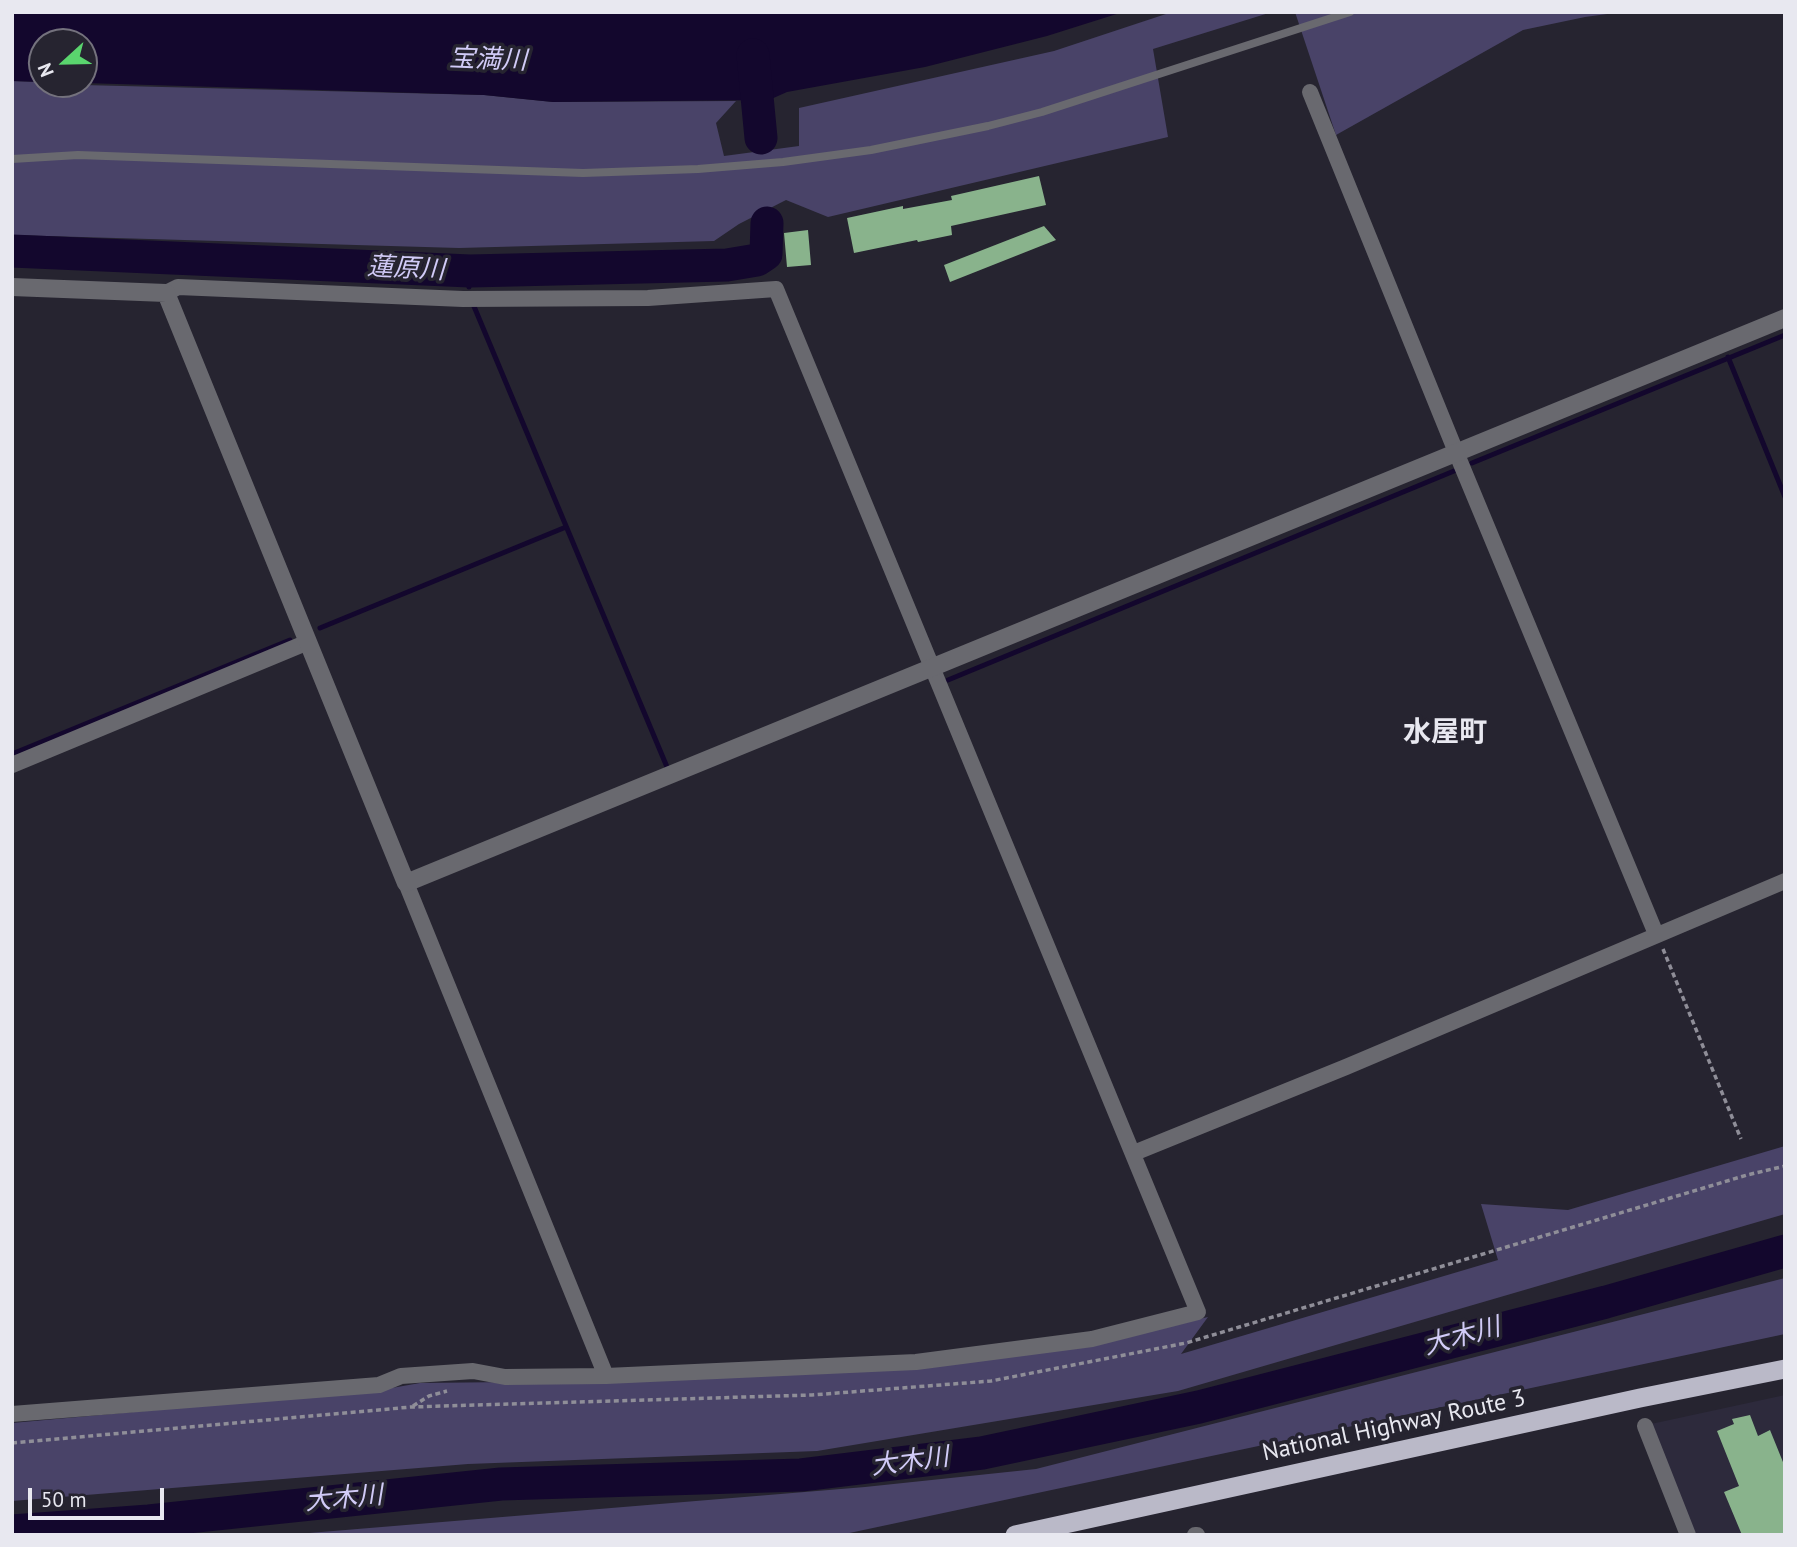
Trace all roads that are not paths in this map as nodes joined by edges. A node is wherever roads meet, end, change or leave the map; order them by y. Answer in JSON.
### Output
{"nodes":[{"id":1,"x":1350,"y":12,"type":"edge"},
{"id":2,"x":1310,"y":92,"type":"dead end"},
{"id":3,"x":12,"y":159,"type":"edge"},
{"id":4,"x":12,"y":288,"type":"edge"},
{"id":5,"x":166,"y":292,"type":"junction"},
{"id":6,"x":1785,"y":318,"type":"edge"},
{"id":7,"x":1456,"y":453,"type":"junction"},
{"id":8,"x":308,"y":642,"type":"junction"},
{"id":9,"x":932,"y":668,"type":"junction"},
{"id":10,"x":12,"y":765,"type":"edge"},
{"id":11,"x":1785,"y":881,"type":"edge"},
{"id":12,"x":406,"y":883,"type":"junction"},
{"id":13,"x":1657,"y":934,"type":"junction"},
{"id":14,"x":1134,"y":1153,"type":"junction"},
{"id":15,"x":1785,"y":1369,"type":"edge"},
{"id":16,"x":606,"y":1376,"type":"junction"},
{"id":17,"x":12,"y":1414,"type":"edge"},
{"id":18,"x":1645,"y":1426,"type":"dead end"},
{"id":19,"x":1015,"y":1535,"type":"edge"},
{"id":20,"x":1688,"y":1535,"type":"edge"}],
"edges":[{"from":1,"to":3,"type":"lane"},
{"from":2,"to":7,"type":"street"},
{"from":4,"to":5,"type":"street"},
{"from":5,"to":8,"type":"street"},
{"from":5,"to":9,"type":"street"},
{"from":6,"to":7,"type":"street"},
{"from":7,"to":9,"type":"street"},
{"from":7,"to":13,"type":"street"},
{"from":8,"to":10,"type":"street"},
{"from":8,"to":12,"type":"street"},
{"from":9,"to":12,"type":"street"},
{"from":9,"to":14,"type":"street"},
{"from":11,"to":13,"type":"street"},
{"from":12,"to":16,"type":"street"},
{"from":13,"to":14,"type":"street"},
{"from":14,"to":16,"type":"street"},
{"from":15,"to":19,"type":"highway","name":"National Highway Route 3"},
{"from":16,"to":17,"type":"street"},
{"from":18,"to":20,"type":"street"}]}
